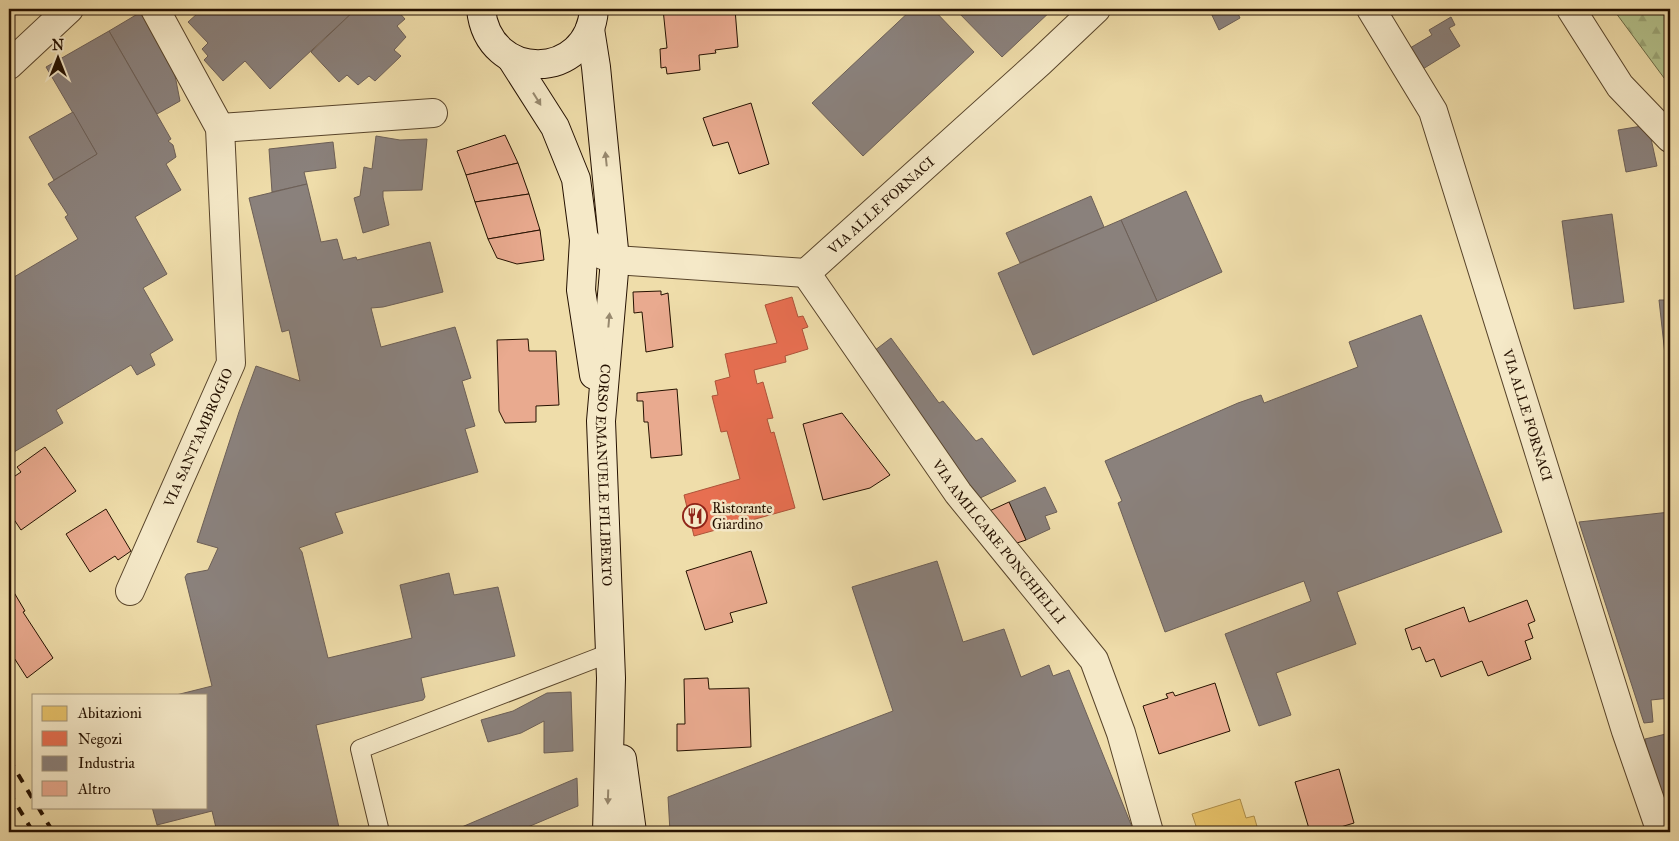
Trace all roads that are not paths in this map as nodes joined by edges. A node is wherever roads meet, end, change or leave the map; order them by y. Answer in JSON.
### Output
{"nodes":[{"id":1,"x":69,"y":9,"type":"edge"},
{"id":2,"x":155,"y":9,"type":"edge"},
{"id":3,"x":1096,"y":9,"type":"edge"},
{"id":4,"x":1371,"y":9,"type":"edge"},
{"id":5,"x":1571,"y":9,"type":"edge"},
{"id":6,"x":477,"y":13,"type":"edge"},
{"id":7,"x":592,"y":19,"type":"edge"},
{"id":8,"x":511,"y":58,"type":"junction"},
{"id":9,"x":9,"y":65,"type":"edge"},
{"id":10,"x":433,"y":113,"type":"dead end"},
{"id":11,"x":220,"y":128,"type":"junction"},
{"id":12,"x":1670,"y":138,"type":"edge"},
{"id":13,"x":584,"y":240,"type":"junction"},
{"id":14,"x":615,"y":260,"type":"junction"},
{"id":15,"x":806,"y":273,"type":"junction"},
{"id":16,"x":601,"y":421,"type":"junction"},
{"id":17,"x":130,"y":591,"type":"dead end"},
{"id":18,"x":610,"y":665,"type":"junction"},
{"id":19,"x":380,"y":832,"type":"edge"},
{"id":20,"x":606,"y":832,"type":"edge"},
{"id":21,"x":632,"y":832,"type":"edge"},
{"id":22,"x":1149,"y":832,"type":"edge"},
{"id":23,"x":1661,"y":832,"type":"edge"}],
"edges":[{"from":1,"to":9,"type":"street"},
{"from":2,"to":11,"type":"street","name":"VIA SANT'AMBROGIO"},
{"from":3,"to":15,"type":"street","name":"VIA ALLE FORNACI"},
{"from":4,"to":23,"type":"street","name":"VIA ALLE FORNACI"},
{"from":5,"to":12,"type":"street"},
{"from":6,"to":8,"type":"street"},
{"from":7,"to":8,"type":"street"},
{"from":14,"to":7,"type":"street","name":"CORSO EMANUELE FILIBERTO","one_way":true},
{"from":8,"to":13,"type":"street","one_way":true},
{"from":10,"to":11,"type":"street"},
{"from":11,"to":17,"type":"street","name":"VIA SANT'AMBROGIO"},
{"from":13,"to":14,"type":"street"},
{"from":13,"to":16,"type":"street"},
{"from":14,"to":15,"type":"street"},
{"from":16,"to":14,"type":"street","name":"CORSO EMANUELE FILIBERTO","one_way":true},
{"from":15,"to":22,"type":"street","name":"VIA AMILCARE PONCHIELLI"},
{"from":16,"to":18,"type":"street","name":"CORSO EMANUELE FILIBERTO"},
{"from":18,"to":19,"type":"lane"},
{"from":18,"to":20,"type":"street","name":"CORSO EMANUELE FILIBERTO","one_way":true},
{"from":18,"to":21,"type":"street"}]}
